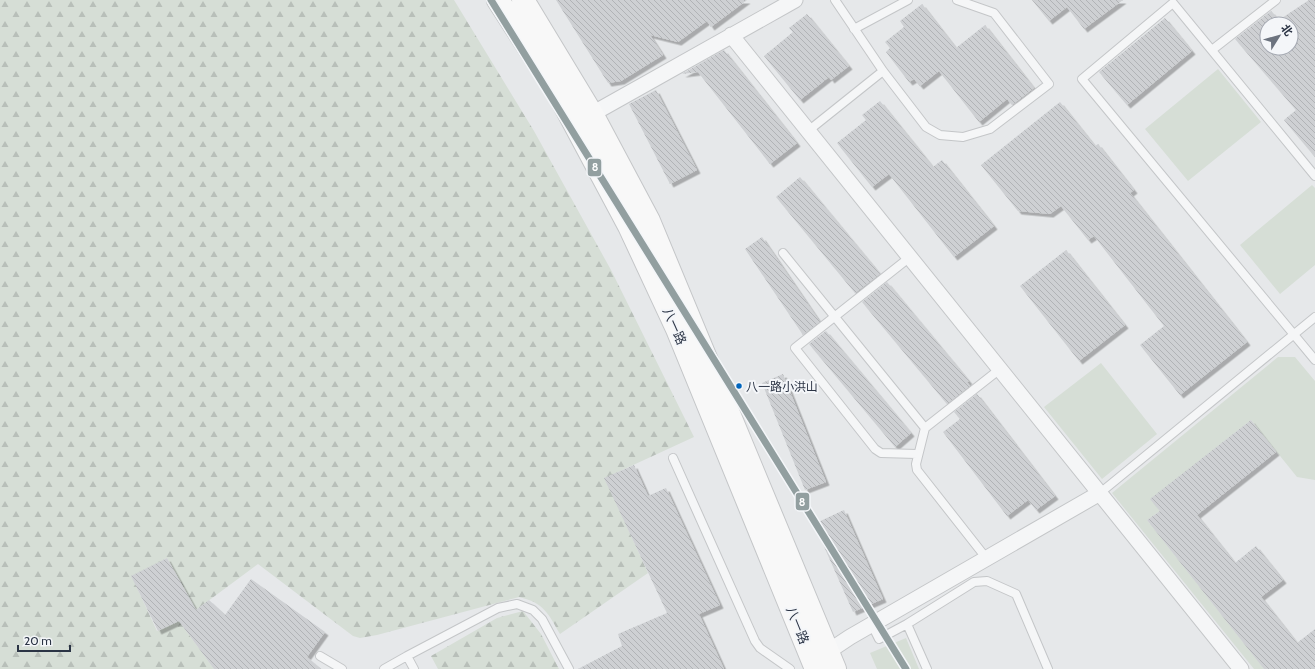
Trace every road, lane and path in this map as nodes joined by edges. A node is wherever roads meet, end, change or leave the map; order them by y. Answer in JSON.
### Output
{"nodes":[{"id":1,"x":498,"y":0,"type":"edge"},
{"id":2,"x":522,"y":0,"type":"edge"},
{"id":3,"x":835,"y":0,"type":"edge"},
{"id":4,"x":908,"y":0,"type":"edge"},
{"id":5,"x":957,"y":0,"type":"edge"},
{"id":6,"x":1276,"y":0,"type":"edge"},
{"id":7,"x":789,"y":1,"type":"edge"},
{"id":8,"x":854,"y":29,"type":"junction"},
{"id":9,"x":731,"y":35,"type":"junction"},
{"id":10,"x":1212,"y":50,"type":"junction"},
{"id":11,"x":883,"y":71,"type":"junction"},
{"id":12,"x":592,"y":114,"type":"junction"},
{"id":13,"x":808,"y":131,"type":"junction"},
{"id":14,"x":1315,"y":176,"type":"edge"},
{"id":15,"x":783,"y":253,"type":"dead end"},
{"id":16,"x":910,"y":257,"type":"junction"},
{"id":17,"x":835,"y":317,"type":"junction"},
{"id":18,"x":1315,"y":317,"type":"edge"},
{"id":19,"x":1293,"y":333,"type":"junction"},
{"id":20,"x":1315,"y":360,"type":"edge"},
{"id":21,"x":1000,"y":369,"type":"junction"},
{"id":22,"x":925,"y":428,"type":"junction"},
{"id":23,"x":917,"y":454,"type":"junction"},
{"id":24,"x":673,"y":458,"type":"dead end"},
{"id":25,"x":1100,"y":493,"type":"junction"},
{"id":26,"x":987,"y":558,"type":"junction"},
{"id":27,"x":907,"y":624,"type":"junction"},
{"id":28,"x":872,"y":625,"type":"junction"},
{"id":29,"x":320,"y":656,"type":"dead end"},
{"id":30,"x":407,"y":656,"type":"junction"},
{"id":31,"x":820,"y":664,"type":"edge"},
{"id":32,"x":342,"y":669,"type":"edge"},
{"id":33,"x":384,"y":669,"type":"edge"},
{"id":34,"x":414,"y":669,"type":"edge"},
{"id":35,"x":569,"y":669,"type":"edge"},
{"id":36,"x":790,"y":669,"type":"edge"},
{"id":37,"x":927,"y":669,"type":"edge"},
{"id":38,"x":1048,"y":669,"type":"edge"},
{"id":39,"x":1241,"y":669,"type":"edge"}],
"edges":[{"from":1,"to":31,"type":"main road","name":"八一路"},
{"from":2,"to":12,"type":"main road","name":"八一路"},
{"from":3,"to":8,"type":"lane"},
{"from":4,"to":8,"type":"lane"},
{"from":5,"to":11,"type":"lane"},
{"from":6,"to":10,"type":"lane"},
{"from":7,"to":9,"type":"street"},
{"from":8,"to":11,"type":"lane"},
{"from":9,"to":12,"type":"street"},
{"from":9,"to":13,"type":"street"},
{"from":10,"to":14,"type":"lane"},
{"from":10,"to":19,"type":"lane"},
{"from":11,"to":13,"type":"lane"},
{"from":12,"to":31,"type":"main road","name":"八一路"},
{"from":13,"to":16,"type":"street"},
{"from":15,"to":17,"type":"lane"},
{"from":16,"to":17,"type":"lane"},
{"from":16,"to":21,"type":"street"},
{"from":17,"to":22,"type":"lane"},
{"from":17,"to":23,"type":"lane"},
{"from":18,"to":19,"type":"lane"},
{"from":19,"to":20,"type":"lane"},
{"from":19,"to":25,"type":"lane"},
{"from":21,"to":22,"type":"lane"},
{"from":21,"to":25,"type":"street"},
{"from":22,"to":23,"type":"lane"},
{"from":23,"to":26,"type":"lane"},
{"from":24,"to":36,"type":"lane"},
{"from":25,"to":26,"type":"street"},
{"from":25,"to":39,"type":"street"},
{"from":26,"to":28,"type":"street"},
{"from":27,"to":28,"type":"lane"},
{"from":27,"to":37,"type":"lane"},
{"from":27,"to":38,"type":"lane"},
{"from":28,"to":31,"type":"street"},
{"from":29,"to":32,"type":"lane"},
{"from":30,"to":33,"type":"lane"},
{"from":30,"to":34,"type":"lane"},
{"from":30,"to":35,"type":"lane"}]}
